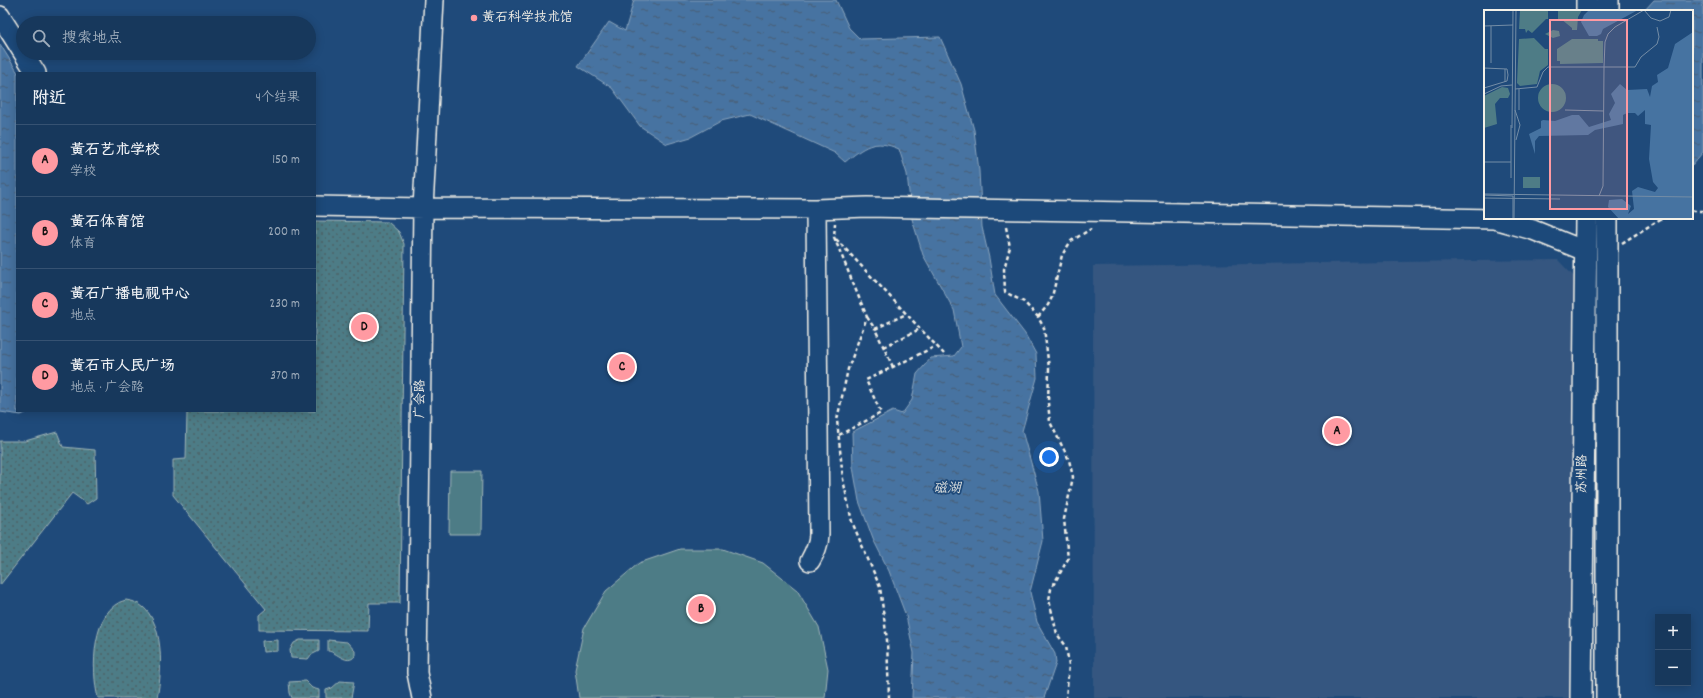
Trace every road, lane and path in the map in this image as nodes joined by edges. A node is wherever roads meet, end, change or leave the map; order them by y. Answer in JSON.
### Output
{"nodes":[{"id":1,"x":434,"y":0,"type":"edge"},
{"id":2,"x":0,"y":16,"type":"edge"},
{"id":3,"x":16,"y":41,"type":"edge"},
{"id":4,"x":28,"y":60,"type":"edge"},
{"id":5,"x":35,"y":72,"type":"edge"},
{"id":6,"x":316,"y":206,"type":"edge"},
{"id":7,"x":423,"y":208,"type":"junction"},
{"id":8,"x":816,"y":209,"type":"junction"},
{"id":9,"x":1703,"y":211,"type":"edge"},
{"id":10,"x":1693,"y":212,"type":"edge"},
{"id":11,"x":1009,"y":219,"type":"junction"},
{"id":12,"x":1586,"y":219,"type":"edge"},
{"id":13,"x":1607,"y":219,"type":"edge"},
{"id":14,"x":1660,"y":219,"type":"edge"},
{"id":15,"x":835,"y":224,"type":"dead end"},
{"id":16,"x":1091,"y":229,"type":"dead end"},
{"id":17,"x":834,"y":237,"type":"junction"},
{"id":18,"x":1585,"y":251,"type":"junction"},
{"id":19,"x":1606,"y":252,"type":"junction"},
{"id":20,"x":906,"y":314,"type":"junction"},
{"id":21,"x":867,"y":317,"type":"junction"},
{"id":22,"x":1038,"y":317,"type":"junction"},
{"id":23,"x":875,"y":329,"type":"junction"},
{"id":24,"x":920,"y":329,"type":"junction"},
{"id":25,"x":936,"y":346,"type":"junction"},
{"id":26,"x":883,"y":347,"type":"junction"},
{"id":27,"x":944,"y":354,"type":"dead end"},
{"id":28,"x":893,"y":367,"type":"junction"},
{"id":29,"x":839,"y":435,"type":"junction"},
{"id":30,"x":810,"y":561,"type":"dead end"},
{"id":31,"x":422,"y":698,"type":"edge"},
{"id":32,"x":890,"y":698,"type":"edge"},
{"id":33,"x":1066,"y":698,"type":"edge"},
{"id":34,"x":1581,"y":698,"type":"edge"},
{"id":35,"x":1607,"y":698,"type":"edge"}],
"edges":[{"from":1,"to":7,"type":"street","name":"广会路"},
{"from":2,"to":3,"type":"street"},
{"from":4,"to":5,"type":"street"},
{"from":6,"to":7,"type":"street"},
{"from":7,"to":8,"type":"street"},
{"from":7,"to":31,"type":"street","name":"广会路"},
{"from":8,"to":11,"type":"street"},
{"from":8,"to":30,"type":"street"},
{"from":9,"to":10,"type":"path"},
{"from":11,"to":18,"type":"street"},
{"from":11,"to":22,"type":"path"},
{"from":12,"to":18,"type":"main road","name":"苏州路"},
{"from":13,"to":19,"type":"main road","name":"苏州路"},
{"from":14,"to":19,"type":"path"},
{"from":15,"to":17,"type":"path"},
{"from":16,"to":22,"type":"path"},
{"from":17,"to":20,"type":"path"},
{"from":17,"to":21,"type":"path"},
{"from":18,"to":34,"type":"main road","name":"苏州路"},
{"from":19,"to":35,"type":"main road","name":"苏州路"},
{"from":20,"to":23,"type":"path"},
{"from":20,"to":24,"type":"path"},
{"from":21,"to":23,"type":"path"},
{"from":21,"to":29,"type":"path"},
{"from":22,"to":33,"type":"path"},
{"from":23,"to":26,"type":"path"},
{"from":24,"to":25,"type":"path"},
{"from":24,"to":26,"type":"path"},
{"from":25,"to":27,"type":"path"},
{"from":25,"to":28,"type":"path"},
{"from":26,"to":28,"type":"path"},
{"from":28,"to":29,"type":"path"},
{"from":29,"to":32,"type":"path"}]}
